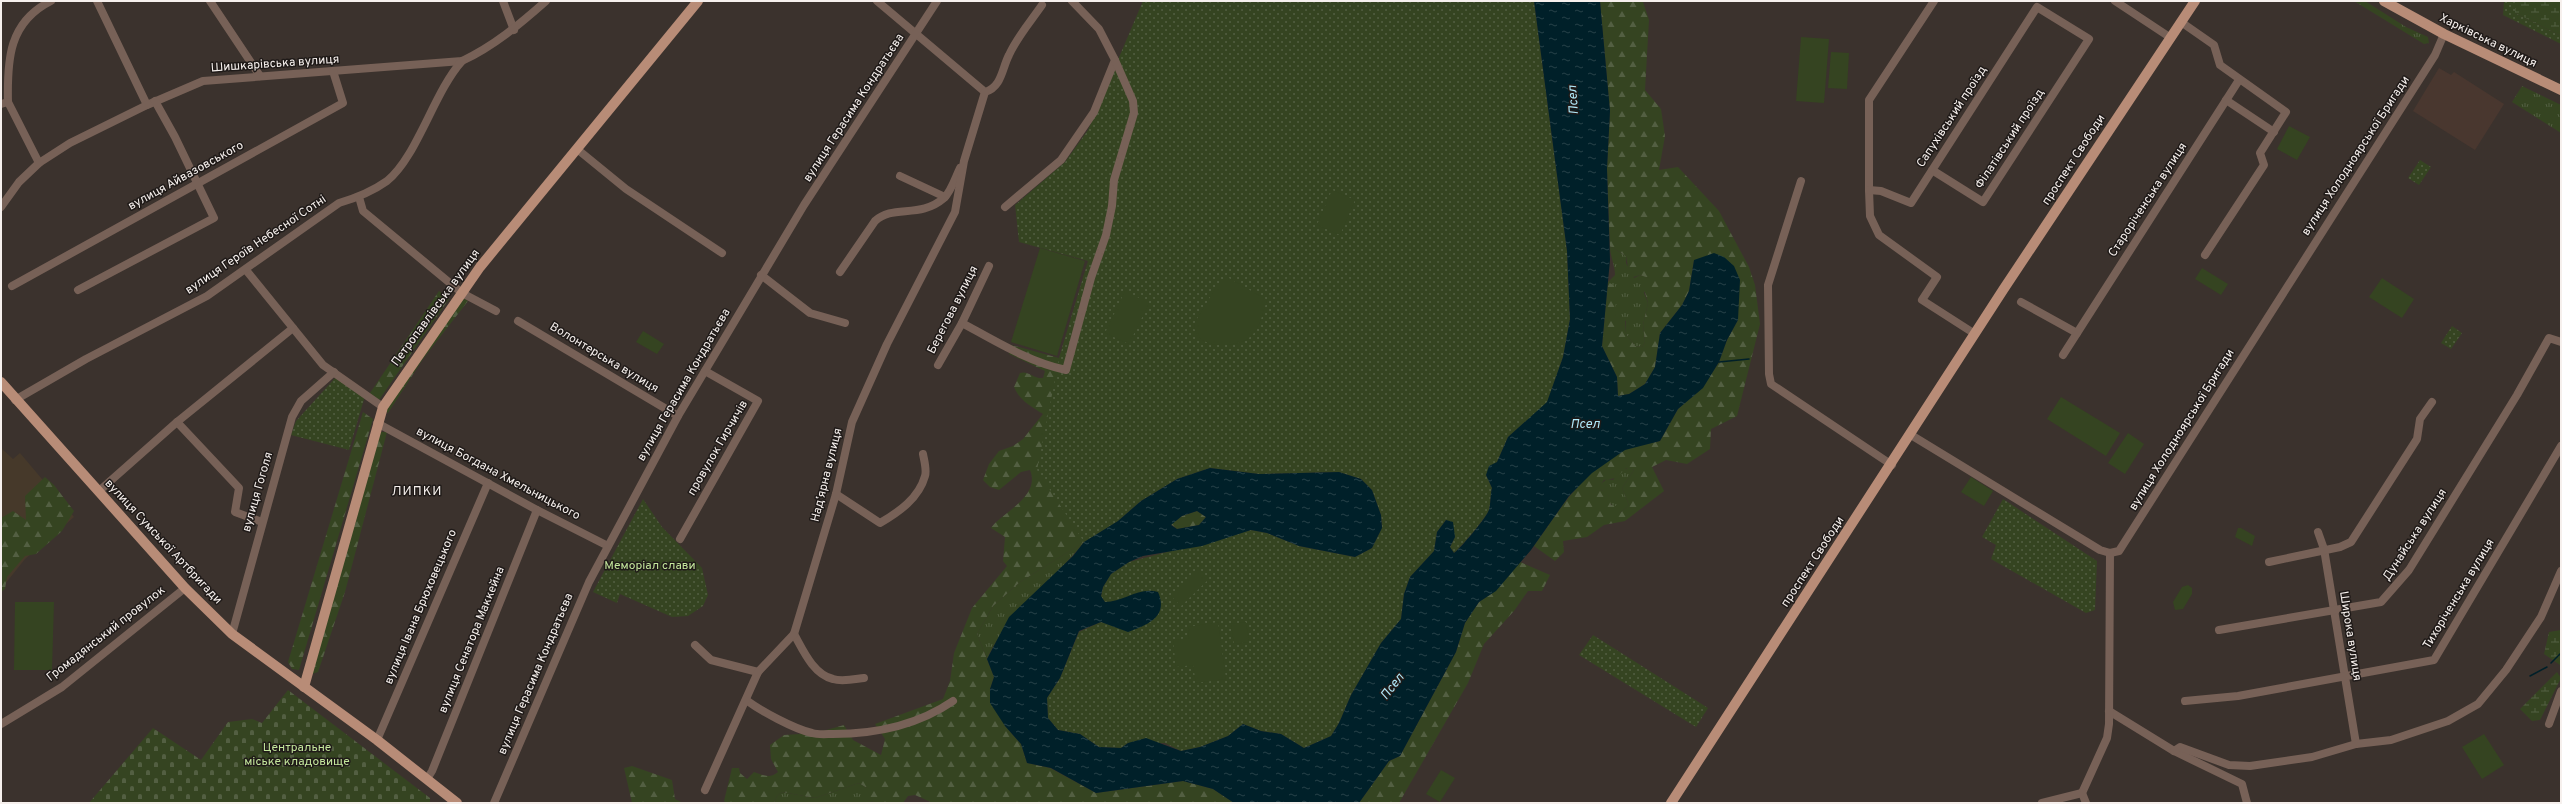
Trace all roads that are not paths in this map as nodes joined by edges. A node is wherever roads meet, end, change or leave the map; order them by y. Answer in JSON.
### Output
{"nodes":[{"id":1,"x":51,"y":1,"type":"edge"},
{"id":2,"x":97,"y":1,"type":"edge"},
{"id":3,"x":210,"y":1,"type":"edge"},
{"id":4,"x":503,"y":1,"type":"edge"},
{"id":5,"x":546,"y":1,"type":"edge"},
{"id":6,"x":698,"y":1,"type":"edge"},
{"id":7,"x":877,"y":1,"type":"edge"},
{"id":8,"x":937,"y":1,"type":"edge"},
{"id":9,"x":1072,"y":1,"type":"edge"},
{"id":10,"x":1934,"y":1,"type":"edge"},
{"id":11,"x":2115,"y":1,"type":"edge"},
{"id":12,"x":2195,"y":1,"type":"edge"},
{"id":13,"x":2384,"y":1,"type":"edge"},
{"id":14,"x":1042,"y":5,"type":"dead end"},
{"id":15,"x":2181,"y":22,"type":"junction"},
{"id":16,"x":514,"y":30,"type":"junction"},
{"id":17,"x":2444,"y":34,"type":"junction"},
{"id":18,"x":916,"y":35,"type":"junction"},
{"id":19,"x":2171,"y":38,"type":"junction"},
{"id":20,"x":2089,"y":39,"type":"joint"},
{"id":21,"x":1115,"y":60,"type":"junction"},
{"id":22,"x":462,"y":61,"type":"junction"},
{"id":23,"x":439,"y":63,"type":"junction"},
{"id":24,"x":333,"y":71,"type":"junction"},
{"id":25,"x":260,"y":76,"type":"junction"},
{"id":26,"x":449,"y":79,"type":"junction"},
{"id":27,"x":2239,"y":80,"type":"junction"},
{"id":28,"x":2561,"y":90,"type":"edge"},
{"id":29,"x":984,"y":92,"type":"junction"},
{"id":30,"x":2226,"y":100,"type":"junction"},
{"id":31,"x":155,"y":101,"type":"junction"},
{"id":32,"x":4,"y":103,"type":"edge"},
{"id":33,"x":147,"y":105,"type":"junction"},
{"id":34,"x":2274,"y":132,"type":"junction"},
{"id":35,"x":577,"y":149,"type":"junction"},
{"id":36,"x":964,"y":161,"type":"junction"},
{"id":37,"x":39,"y":163,"type":"junction"},
{"id":38,"x":1932,"y":170,"type":"junction"},
{"id":39,"x":900,"y":176,"type":"dead end"},
{"id":40,"x":1801,"y":181,"type":"dead end"},
{"id":41,"x":198,"y":183,"type":"junction"},
{"id":42,"x":1870,"y":190,"type":"junction"},
{"id":43,"x":359,"y":197,"type":"junction"},
{"id":44,"x":945,"y":197,"type":"junction"},
{"id":45,"x":3,"y":198,"type":"edge"},
{"id":46,"x":1,"y":207,"type":"edge"},
{"id":47,"x":1005,"y":207,"type":"dead end"},
{"id":48,"x":722,"y":253,"type":"dead end"},
{"id":49,"x":2205,"y":255,"type":"dead end"},
{"id":50,"x":989,"y":266,"type":"dead end"},
{"id":51,"x":246,"y":270,"type":"junction"},
{"id":52,"x":840,"y":272,"type":"dead end"},
{"id":53,"x":761,"y":275,"type":"junction"},
{"id":54,"x":12,"y":286,"type":"dead end"},
{"id":55,"x":78,"y":290,"type":"dead end"},
{"id":56,"x":462,"y":293,"type":"junction"},
{"id":57,"x":2021,"y":302,"type":"dead end"},
{"id":58,"x":496,"y":311,"type":"dead end"},
{"id":59,"x":518,"y":320,"type":"dead end"},
{"id":60,"x":845,"y":323,"type":"dead end"},
{"id":61,"x":962,"y":323,"type":"junction"},
{"id":62,"x":293,"y":328,"type":"junction"},
{"id":63,"x":2077,"y":333,"type":"junction"},
{"id":64,"x":1975,"y":334,"type":"junction"},
{"id":65,"x":2561,"y":342,"type":"edge"},
{"id":66,"x":2063,"y":355,"type":"dead end"},
{"id":67,"x":938,"y":365,"type":"dead end"},
{"id":68,"x":705,"y":371,"type":"junction"},
{"id":69,"x":334,"y":372,"type":"junction"},
{"id":70,"x":1,"y":382,"type":"edge"},
{"id":71,"x":15,"y":400,"type":"junction"},
{"id":72,"x":2432,"y":402,"type":"dead end"},
{"id":73,"x":383,"y":407,"type":"junction"},
{"id":74,"x":678,"y":416,"type":"junction"},
{"id":75,"x":177,"y":422,"type":"junction"},
{"id":76,"x":377,"y":422,"type":"junction"},
{"id":77,"x":1911,"y":435,"type":"junction"},
{"id":78,"x":2561,"y":446,"type":"edge"},
{"id":79,"x":923,"y":454,"type":"dead end"},
{"id":80,"x":1892,"y":464,"type":"junction"},
{"id":81,"x":488,"y":484,"type":"junction"},
{"id":82,"x":99,"y":491,"type":"junction"},
{"id":83,"x":836,"y":494,"type":"junction"},
{"id":84,"x":537,"y":510,"type":"junction"},
{"id":85,"x":262,"y":522,"type":"junction"},
{"id":86,"x":2318,"y":532,"type":"dead end"},
{"id":87,"x":680,"y":539,"type":"dead end"},
{"id":88,"x":608,"y":546,"type":"junction"},
{"id":89,"x":2324,"y":549,"type":"junction"},
{"id":90,"x":2110,"y":553,"type":"junction"},
{"id":91,"x":2269,"y":562,"type":"dead end"},
{"id":92,"x":2561,"y":571,"type":"edge"},
{"id":93,"x":185,"y":588,"type":"junction"},
{"id":94,"x":2334,"y":610,"type":"junction"},
{"id":95,"x":2219,"y":630,"type":"dead end"},
{"id":96,"x":232,"y":634,"type":"junction"},
{"id":97,"x":794,"y":634,"type":"junction"},
{"id":98,"x":694,"y":645,"type":"dead end"},
{"id":99,"x":758,"y":672,"type":"junction"},
{"id":100,"x":864,"y":678,"type":"dead end"},
{"id":101,"x":2345,"y":678,"type":"junction"},
{"id":102,"x":304,"y":687,"type":"junction"},
{"id":103,"x":2561,"y":691,"type":"edge"},
{"id":104,"x":746,"y":700,"type":"junction"},
{"id":105,"x":953,"y":701,"type":"dead end"},
{"id":106,"x":2185,"y":701,"type":"dead end"},
{"id":107,"x":2109,"y":711,"type":"junction"},
{"id":108,"x":1,"y":724,"type":"edge"},
{"id":109,"x":2549,"y":724,"type":"dead end"},
{"id":110,"x":376,"y":740,"type":"junction"},
{"id":111,"x":2356,"y":744,"type":"junction"},
{"id":112,"x":2174,"y":751,"type":"junction"},
{"id":113,"x":427,"y":779,"type":"junction"},
{"id":114,"x":705,"y":790,"type":"dead end"},
{"id":115,"x":2082,"y":793,"type":"junction"},
{"id":116,"x":457,"y":803,"type":"edge"},
{"id":117,"x":494,"y":803,"type":"edge"},
{"id":118,"x":1671,"y":803,"type":"edge"},
{"id":119,"x":2042,"y":803,"type":"edge"},
{"id":120,"x":2086,"y":803,"type":"edge"},
{"id":121,"x":2247,"y":803,"type":"edge"}],
"edges":[{"from":1,"to":32,"type":"street"},
{"from":2,"to":33,"type":"street"},
{"from":3,"to":25,"type":"street"},
{"from":4,"to":16,"type":"street"},
{"from":5,"to":16,"type":"street","name":"Шишкарівська вулиця"},
{"from":6,"to":35,"type":"main road","name":"Петропавлівська вулиця"},
{"from":7,"to":18,"type":"street"},
{"from":8,"to":18,"type":"street","name":"вулиця Герасима Кондратьєва"},
{"from":9,"to":21,"type":"street"},
{"from":10,"to":42,"type":"street"},
{"from":11,"to":19,"type":"street"},
{"from":12,"to":15,"type":"main road","name":"проспект Свободи"},
{"from":13,"to":17,"type":"main road","name":"Харківська вулиця"},
{"from":14,"to":29,"type":"street"},
{"from":15,"to":19,"type":"main road","name":"проспект Свободи"},
{"from":15,"to":27,"type":"street"},
{"from":16,"to":22,"type":"street","name":"Шишкарівська вулиця"},
{"from":17,"to":28,"type":"main road","name":"Харківська вулиця"},
{"from":17,"to":90,"type":"street","name":"вулиця Холодноярської Бригади"},
{"from":18,"to":29,"type":"street"},
{"from":18,"to":53,"type":"street","name":"вулиця Герасима Кондратьєва"},
{"from":19,"to":64,"type":"main road","name":"проспект Свободи"},
{"from":20,"to":38,"type":"street","name":"Філатівський проїзд"},
{"from":20,"to":38,"type":"street","name":"Сапухівський проїзд"},
{"from":21,"to":47,"type":"street"},
{"from":21,"to":61,"type":"street"},
{"from":22,"to":23,"type":"street","name":"Шишкарівська вулиця"},
{"from":22,"to":26,"type":"street","name":"вулиця Героїв Небесної Сотні"},
{"from":23,"to":24,"type":"street","name":"Шишкарівська вулиця"},
{"from":23,"to":26,"type":"street"},
{"from":24,"to":25,"type":"street","name":"Шишкарівська вулиця"},
{"from":24,"to":41,"type":"street","name":"вулиця Айвазовського"},
{"from":25,"to":31,"type":"street","name":"Шишкарівська вулиця"},
{"from":26,"to":43,"type":"street","name":"вулиця Героїв Небесної Сотні"},
{"from":27,"to":30,"type":"street","name":"Староріченська вулиця"},
{"from":27,"to":34,"type":"street"},
{"from":29,"to":36,"type":"street","name":"Надʼярна вулиця"},
{"from":30,"to":34,"type":"street"},
{"from":30,"to":63,"type":"street","name":"Староріченська вулиця"},
{"from":31,"to":33,"type":"street","name":"Шишкарівська вулиця"},
{"from":31,"to":41,"type":"street"},
{"from":32,"to":37,"type":"street"},
{"from":33,"to":37,"type":"street","name":"Шишкарівська вулиця"},
{"from":34,"to":49,"type":"street"},
{"from":35,"to":48,"type":"street"},
{"from":35,"to":56,"type":"main road","name":"Петропавлівська вулиця"},
{"from":36,"to":44,"type":"street","name":"Надʼярна вулиця"},
{"from":36,"to":83,"type":"street","name":"Надʼярна вулиця"},
{"from":37,"to":45,"type":"street","name":"Шишкарівська вулиця"},
{"from":38,"to":42,"type":"street","name":"Сапухівський проїзд"},
{"from":39,"to":44,"type":"street"},
{"from":40,"to":80,"type":"street"},
{"from":41,"to":54,"type":"street","name":"вулиця Айвазовського"},
{"from":41,"to":55,"type":"street"},
{"from":42,"to":64,"type":"street"},
{"from":43,"to":51,"type":"street","name":"вулиця Героїв Небесної Сотні"},
{"from":43,"to":56,"type":"street"},
{"from":44,"to":52,"type":"street"},
{"from":45,"to":46,"type":"street","name":"Шишкарівська вулиця"},
{"from":50,"to":61,"type":"street","name":"Берегова вулиця"},
{"from":51,"to":62,"type":"street"},
{"from":51,"to":71,"type":"street","name":"вулиця Героїв Небесної Сотні"},
{"from":53,"to":60,"type":"street"},
{"from":53,"to":68,"type":"street","name":"вулиця Герасима Кондратьєва"},
{"from":56,"to":58,"type":"street"},
{"from":56,"to":73,"type":"main road","name":"Петропавлівська вулиця"},
{"from":57,"to":63,"type":"street"},
{"from":59,"to":74,"type":"street","name":"Волонтерська вулиця"},
{"from":61,"to":67,"type":"street","name":"Берегова вулиця"},
{"from":62,"to":69,"type":"street"},
{"from":62,"to":75,"type":"street"},
{"from":63,"to":66,"type":"street","name":"Староріченська вулиця"},
{"from":64,"to":77,"type":"main road","name":"проспект Свободи"},
{"from":65,"to":94,"type":"street","name":"Дунайська вулиця"},
{"from":68,"to":74,"type":"street","name":"вулиця Герасима Кондратьєва"},
{"from":68,"to":87,"type":"street","name":"провулок Гирчичів"},
{"from":69,"to":73,"type":"street"},
{"from":69,"to":85,"type":"street","name":"вулиця Гоголя"},
{"from":70,"to":71,"type":"main road","name":"вулиця Сумської Артбригади"},
{"from":71,"to":82,"type":"main road","name":"вулиця Сумської Артбригади"},
{"from":72,"to":89,"type":"street"},
{"from":73,"to":76,"type":"main road","name":"Петропавлівська вулиця"},
{"from":74,"to":88,"type":"street","name":"вулиця Герасима Кондратьєва"},
{"from":75,"to":82,"type":"street"},
{"from":75,"to":85,"type":"street"},
{"from":76,"to":81,"type":"street","name":"вулиця Богдана Хмельницького"},
{"from":76,"to":102,"type":"main road","name":"Петропавлівська вулиця"},
{"from":77,"to":80,"type":"main road","name":"проспект Свободи"},
{"from":77,"to":90,"type":"street"},
{"from":78,"to":101,"type":"street","name":"Тихоріченська вулиця"},
{"from":79,"to":83,"type":"street"},
{"from":80,"to":118,"type":"main road","name":"проспект Свободи"},
{"from":81,"to":84,"type":"street","name":"вулиця Богдана Хмельницького"},
{"from":81,"to":110,"type":"street","name":"вулиця Івана Брюховецького"},
{"from":82,"to":93,"type":"main road","name":"вулиця Сумської Артбригади"},
{"from":83,"to":97,"type":"street","name":"Надʼярна вулиця"},
{"from":84,"to":88,"type":"street","name":"вулиця Богдана Хмельницького"},
{"from":84,"to":113,"type":"street","name":"вулиця Сенатора Маккейна"},
{"from":85,"to":96,"type":"street","name":"вулиця Гоголя"},
{"from":86,"to":89,"type":"street","name":"Широка вулиця"},
{"from":88,"to":117,"type":"street","name":"вулиця Герасима Кондратьєва"},
{"from":89,"to":91,"type":"street"},
{"from":89,"to":94,"type":"street","name":"Широка вулиця"},
{"from":90,"to":107,"type":"street"},
{"from":92,"to":111,"type":"street"},
{"from":93,"to":96,"type":"main road","name":"вулиця Сумської Артбригади"},
{"from":93,"to":108,"type":"street","name":"Громадянський провулок"},
{"from":94,"to":95,"type":"street","name":"Дунайська вулиця"},
{"from":94,"to":101,"type":"street","name":"Широка вулиця"},
{"from":96,"to":102,"type":"main road","name":"вулиця Сумської Артбригади"},
{"from":97,"to":99,"type":"street","name":"Надʼярна вулиця"},
{"from":97,"to":100,"type":"street"},
{"from":98,"to":99,"type":"street"},
{"from":99,"to":104,"type":"street","name":"Надʼярна вулиця"},
{"from":101,"to":106,"type":"street","name":"Тихоріченська вулиця"},
{"from":101,"to":111,"type":"street","name":"Широка вулиця"},
{"from":102,"to":110,"type":"main road","name":"вулиця Сумської Артбригади"},
{"from":103,"to":109,"type":"street"},
{"from":104,"to":105,"type":"street"},
{"from":104,"to":114,"type":"street","name":"Надʼярна вулиця"},
{"from":107,"to":112,"type":"street"},
{"from":107,"to":115,"type":"street"},
{"from":110,"to":113,"type":"main road","name":"вулиця Сумської Артбригади"},
{"from":111,"to":112,"type":"street"},
{"from":112,"to":121,"type":"street"},
{"from":113,"to":116,"type":"main road","name":"вулиця Сумської Артбригади"},
{"from":115,"to":119,"type":"street"},
{"from":115,"to":120,"type":"street"}]}
